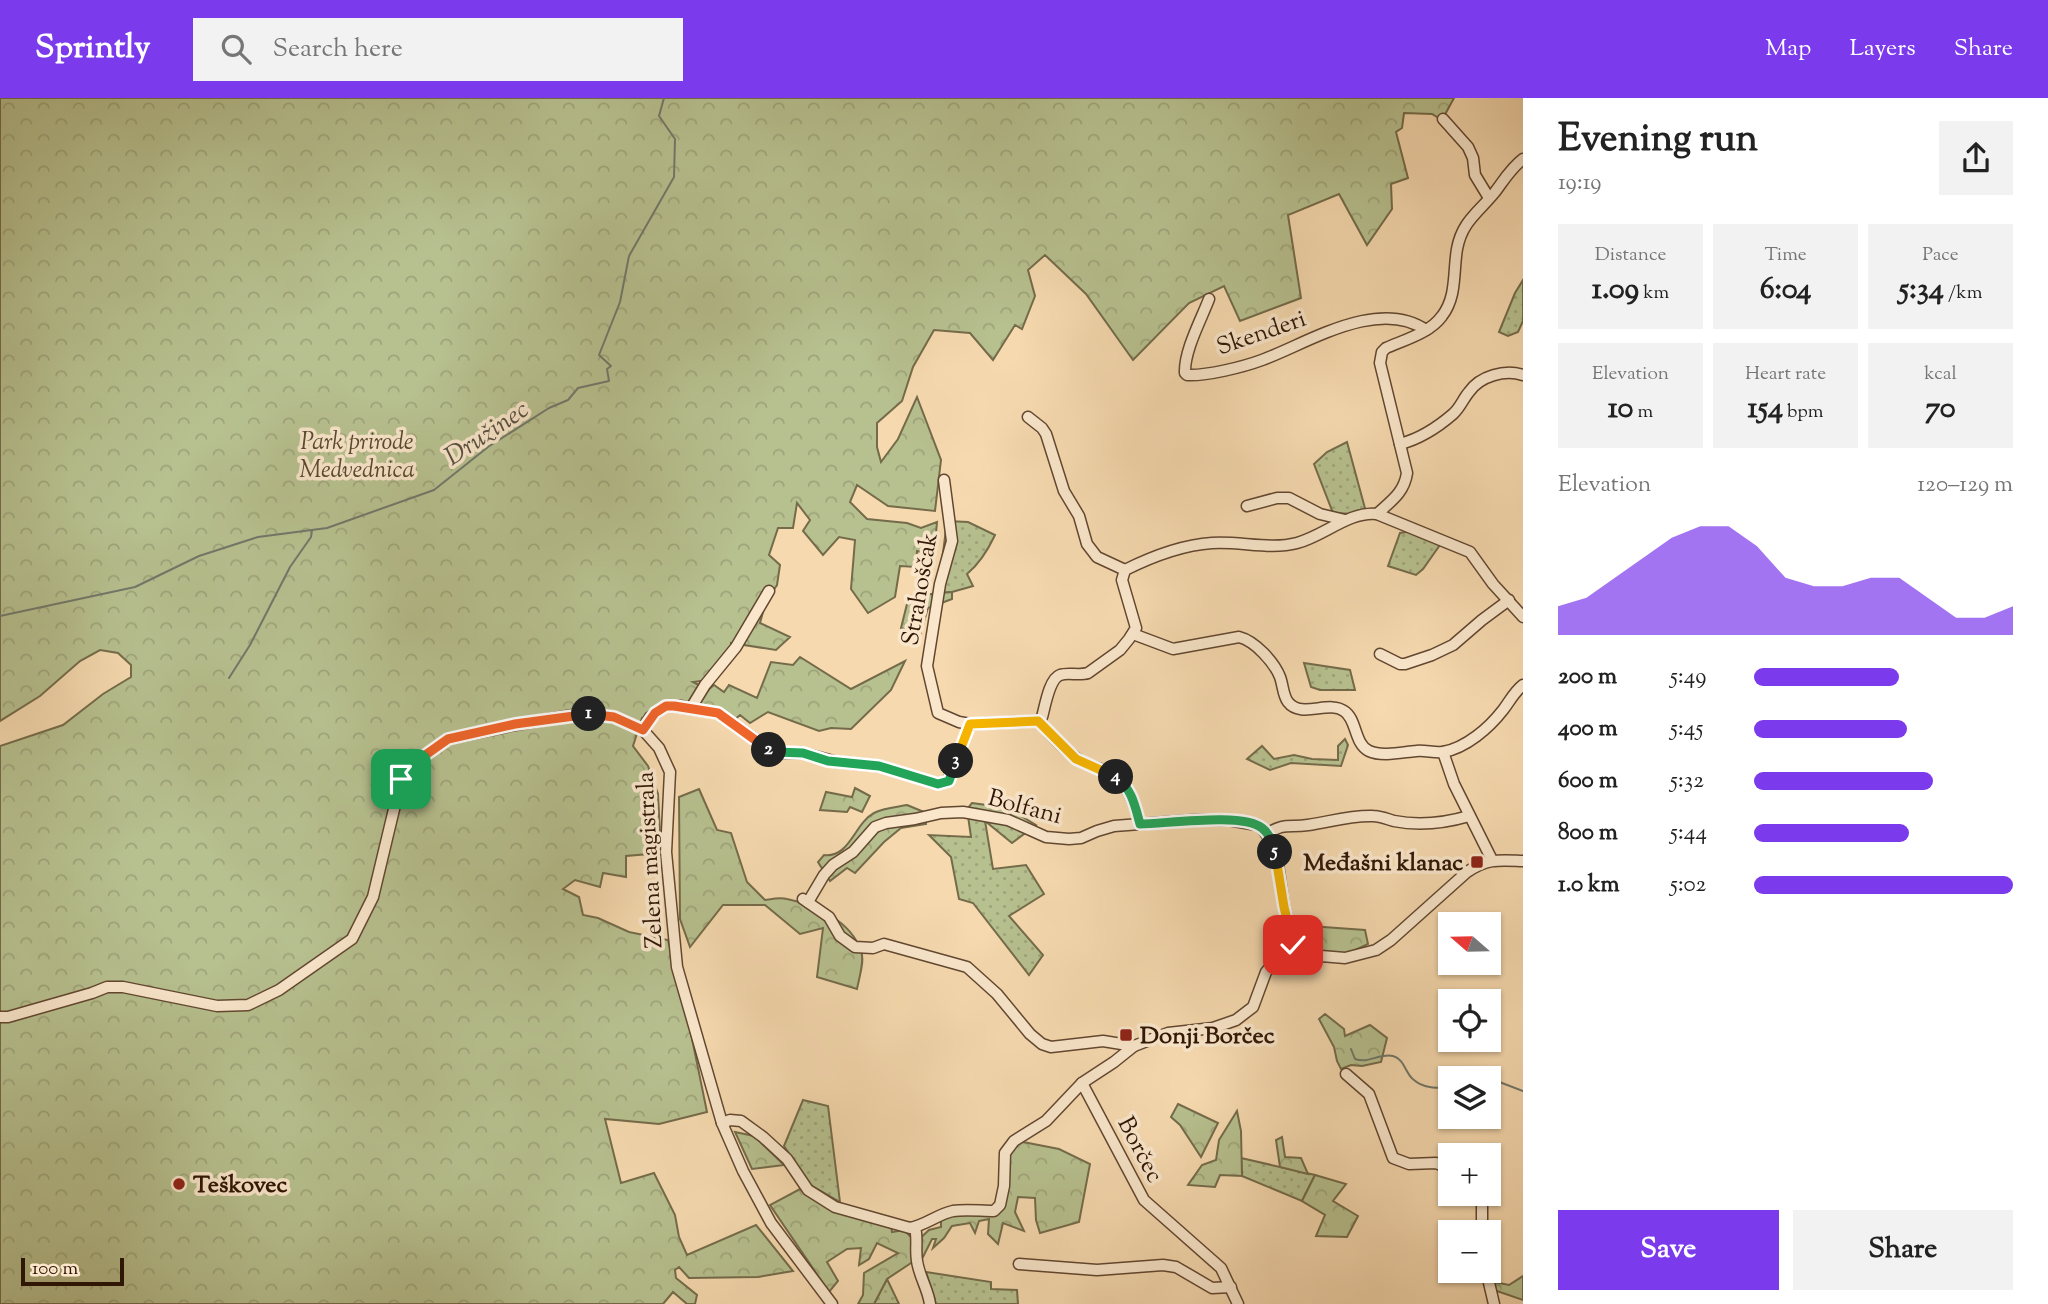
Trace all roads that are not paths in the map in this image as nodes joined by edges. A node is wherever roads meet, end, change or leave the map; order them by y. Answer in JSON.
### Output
{"nodes":[{"id":1,"x":1443,"y":119,"type":"dead end"},
{"id":2,"x":1523,"y":159,"type":"edge"},
{"id":3,"x":1489,"y":198,"type":"junction"},
{"id":4,"x":1209,"y":299,"type":"dead end"},
{"id":5,"x":1426,"y":330,"type":"junction"},
{"id":6,"x":1523,"y":375,"type":"edge"},
{"id":7,"x":1028,"y":417,"type":"dead end"},
{"id":8,"x":1400,"y":444,"type":"junction"},
{"id":9,"x":944,"y":480,"type":"dead end"},
{"id":10,"x":1247,"y":506,"type":"dead end"},
{"id":11,"x":1377,"y":514,"type":"junction"},
{"id":12,"x":1345,"y":520,"type":"junction"},
{"id":13,"x":1125,"y":570,"type":"junction"},
{"id":14,"x":769,"y":591,"type":"dead end"},
{"id":15,"x":1509,"y":600,"type":"junction"},
{"id":16,"x":1523,"y":617,"type":"edge"},
{"id":17,"x":1133,"y":634,"type":"junction"},
{"id":18,"x":1380,"y":654,"type":"dead end"},
{"id":19,"x":1523,"y":685,"type":"edge"},
{"id":20,"x":691,"y":709,"type":"junction"},
{"id":21,"x":1038,"y":721,"type":"junction"},
{"id":22,"x":970,"y":724,"type":"junction"},
{"id":23,"x":643,"y":730,"type":"junction"},
{"id":24,"x":1443,"y":752,"type":"junction"},
{"id":25,"x":1469,"y":816,"type":"junction"},
{"id":26,"x":1140,"y":824,"type":"junction"},
{"id":27,"x":1267,"y":834,"type":"junction"},
{"id":28,"x":1492,"y":860,"type":"junction"},
{"id":29,"x":1523,"y":861,"type":"edge"},
{"id":30,"x":1297,"y":954,"type":"junction"},
{"id":31,"x":0,"y":1017,"type":"edge"},
{"id":32,"x":1134,"y":1046,"type":"junction"},
{"id":33,"x":1346,"y":1074,"type":"dead end"},
{"id":34,"x":1082,"y":1083,"type":"junction"},
{"id":35,"x":722,"y":1123,"type":"junction"},
{"id":36,"x":1438,"y":1164,"type":"edge"},
{"id":37,"x":915,"y":1227,"type":"junction"},
{"id":38,"x":1019,"y":1264,"type":"dead end"},
{"id":39,"x":1489,"y":1283,"type":"edge"},
{"id":40,"x":1231,"y":1287,"type":"junction"},
{"id":41,"x":832,"y":1304,"type":"edge"},
{"id":42,"x":930,"y":1304,"type":"edge"},
{"id":43,"x":1238,"y":1304,"type":"edge"},
{"id":44,"x":1494,"y":1304,"type":"edge"}],
"edges":[{"from":1,"to":3,"type":"street"},
{"from":2,"to":3,"type":"street"},
{"from":3,"to":5,"type":"street"},
{"from":4,"to":5,"type":"street","name":"Skenderi"},
{"from":5,"to":8,"type":"street"},
{"from":6,"to":8,"type":"street"},
{"from":7,"to":13,"type":"street"},
{"from":8,"to":11,"type":"street"},
{"from":9,"to":22,"type":"street","name":"Strahoščak"},
{"from":10,"to":12,"type":"street"},
{"from":11,"to":12,"type":"street"},
{"from":11,"to":15,"type":"street"},
{"from":12,"to":13,"type":"street"},
{"from":13,"to":17,"type":"street"},
{"from":14,"to":20,"type":"street"},
{"from":15,"to":16,"type":"street"},
{"from":15,"to":18,"type":"street"},
{"from":17,"to":21,"type":"street"},
{"from":17,"to":24,"type":"street"},
{"from":19,"to":24,"type":"street"},
{"from":20,"to":22,"type":"street"},
{"from":20,"to":23,"type":"street"},
{"from":21,"to":22,"type":"street"},
{"from":21,"to":26,"type":"street"},
{"from":23,"to":31,"type":"street"},
{"from":23,"to":35,"type":"street","name":"Zelena magistrala"},
{"from":24,"to":25,"type":"street"},
{"from":25,"to":27,"type":"street"},
{"from":25,"to":28,"type":"street"},
{"from":26,"to":27,"type":"street","name":"Bolfani"},
{"from":26,"to":32,"type":"street","name":"Bolfani"},
{"from":27,"to":30,"type":"street"},
{"from":28,"to":29,"type":"street"},
{"from":28,"to":30,"type":"street"},
{"from":30,"to":32,"type":"street"},
{"from":32,"to":34,"type":"street"},
{"from":33,"to":36,"type":"street"},
{"from":34,"to":37,"type":"street"},
{"from":34,"to":40,"type":"street","name":"Borčec"},
{"from":35,"to":37,"type":"street"},
{"from":35,"to":41,"type":"street","name":"Zelena magistrala"},
{"from":37,"to":42,"type":"street"},
{"from":38,"to":40,"type":"street"},
{"from":39,"to":44,"type":"street"},
{"from":40,"to":43,"type":"street","name":"Borčec"}]}
